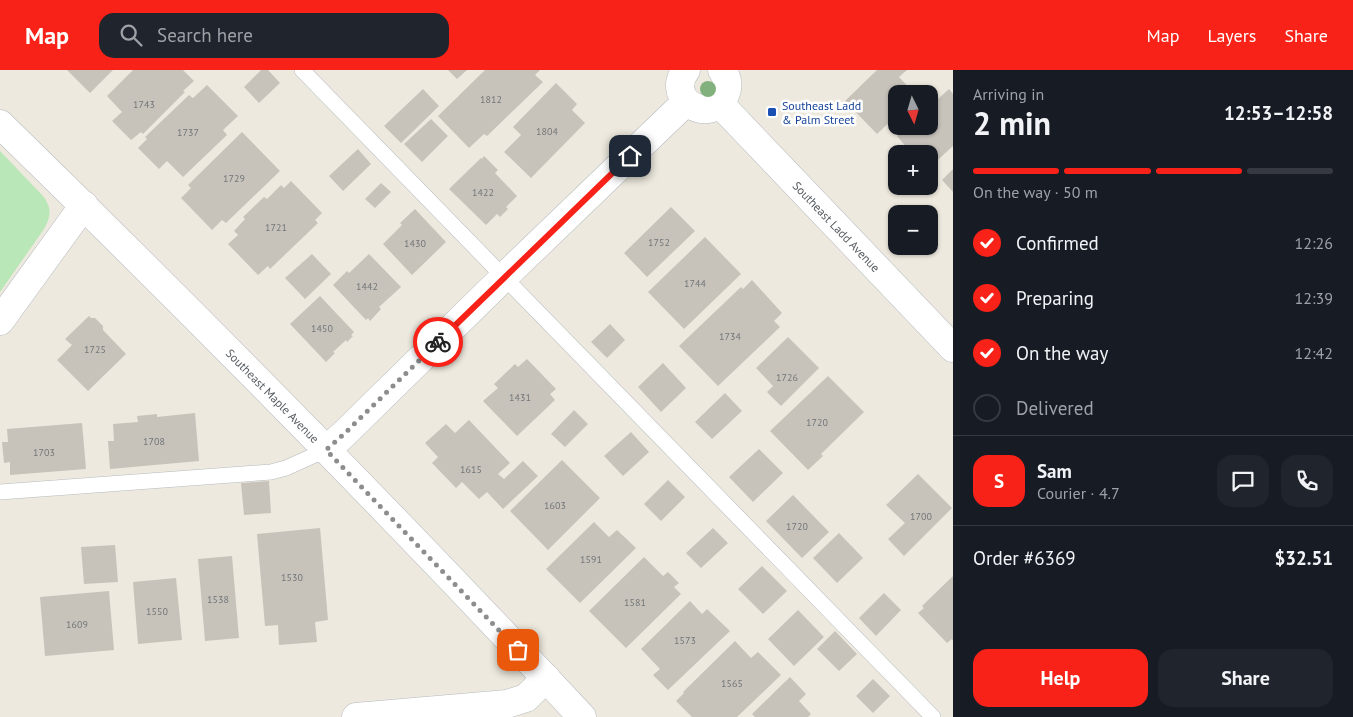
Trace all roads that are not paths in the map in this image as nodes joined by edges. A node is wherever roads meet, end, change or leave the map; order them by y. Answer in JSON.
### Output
{"nodes":[{"id":1,"x":302,"y":70,"type":"edge"},
{"id":2,"x":686,"y":70,"type":"edge"},
{"id":3,"x":722,"y":70,"type":"edge"},
{"id":4,"x":686,"y":102,"type":"junction"},
{"id":5,"x":720,"y":104,"type":"junction"},
{"id":6,"x":0,"y":124,"type":"edge"},
{"id":7,"x":84,"y":205,"type":"junction"},
{"id":8,"x":504,"y":277,"type":"junction"},
{"id":9,"x":0,"y":321,"type":"edge"},
{"id":10,"x":953,"y":348,"type":"edge"},
{"id":11,"x":326,"y":450,"type":"junction"},
{"id":12,"x":0,"y":492,"type":"edge"},
{"id":13,"x":546,"y":678,"type":"junction"},
{"id":14,"x":356,"y":717,"type":"edge"},
{"id":15,"x":582,"y":717,"type":"edge"},
{"id":16,"x":933,"y":717,"type":"edge"}],
"edges":[{"from":1,"to":8,"type":"lane"},
{"from":2,"to":4,"type":"street"},
{"from":3,"to":5,"type":"street"},
{"from":4,"to":5,"type":"street"},
{"from":4,"to":8,"type":"street"},
{"from":5,"to":10,"type":"street","name":"Southeast Ladd Avenue"},
{"from":6,"to":7,"type":"street","name":"Southeast Maple Avenue"},
{"from":7,"to":9,"type":"street"},
{"from":7,"to":11,"type":"street","name":"Southeast Maple Avenue"},
{"from":8,"to":11,"type":"street"},
{"from":8,"to":16,"type":"lane"},
{"from":11,"to":12,"type":"lane"},
{"from":11,"to":13,"type":"street","name":"Southeast Maple Avenue"},
{"from":13,"to":14,"type":"street"},
{"from":13,"to":15,"type":"street","name":"Southeast Maple Avenue"}]}
